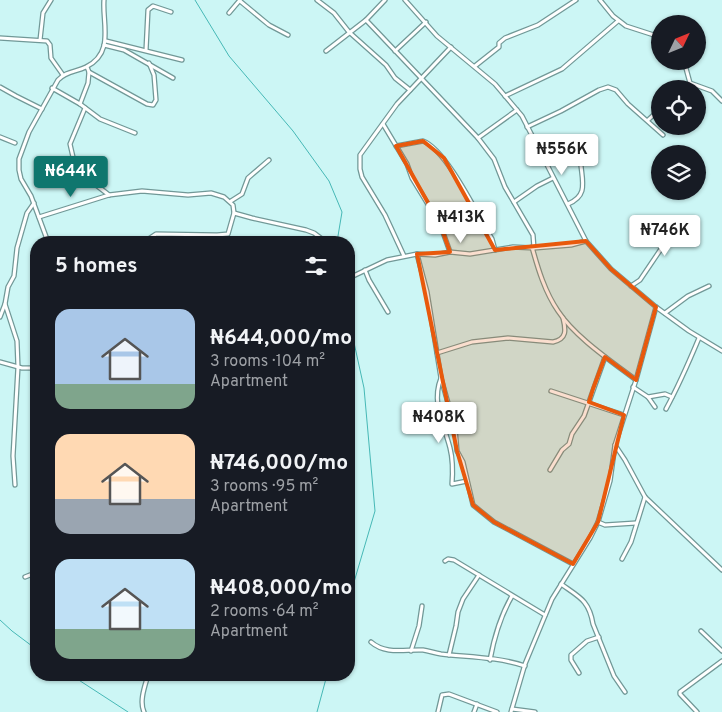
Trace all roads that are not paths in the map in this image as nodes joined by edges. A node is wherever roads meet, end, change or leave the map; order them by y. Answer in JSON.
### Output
{"nodes":[{"id":1,"x":50,"y":0,"type":"edge"},
{"id":2,"x":104,"y":0,"type":"edge"},
{"id":3,"x":240,"y":0,"type":"edge"},
{"id":4,"x":318,"y":0,"type":"edge"},
{"id":5,"x":385,"y":0,"type":"edge"},
{"id":6,"x":405,"y":0,"type":"edge"},
{"id":7,"x":576,"y":0,"type":"edge"},
{"id":8,"x":600,"y":0,"type":"edge"},
{"id":9,"x":171,"y":12,"type":"dead end"},
{"id":10,"x":229,"y":13,"type":"dead end"},
{"id":11,"x":366,"y":20,"type":"junction"},
{"id":12,"x":618,"y":21,"type":"junction"},
{"id":13,"x":426,"y":22,"type":"junction"},
{"id":14,"x":349,"y":32,"type":"junction"},
{"id":15,"x":651,"y":34,"type":"edge"},
{"id":16,"x":288,"y":35,"type":"dead end"},
{"id":17,"x":0,"y":38,"type":"edge"},
{"id":18,"x":40,"y":40,"type":"junction"},
{"id":19,"x":106,"y":41,"type":"junction"},
{"id":20,"x":104,"y":45,"type":"junction"},
{"id":21,"x":451,"y":47,"type":"junction"},
{"id":22,"x":146,"y":50,"type":"junction"},
{"id":23,"x":326,"y":51,"type":"dead end"},
{"id":24,"x":395,"y":51,"type":"junction"},
{"id":25,"x":182,"y":60,"type":"dead end"},
{"id":26,"x":149,"y":63,"type":"junction"},
{"id":27,"x":475,"y":66,"type":"junction"},
{"id":28,"x":87,"y":67,"type":"junction"},
{"id":29,"x":89,"y":72,"type":"junction"},
{"id":30,"x":63,"y":75,"type":"junction"},
{"id":31,"x":173,"y":78,"type":"dead end"},
{"id":32,"x":421,"y":78,"type":"junction"},
{"id":33,"x":0,"y":87,"type":"edge"},
{"id":34,"x":52,"y":88,"type":"junction"},
{"id":35,"x":706,"y":89,"type":"edge"},
{"id":36,"x":410,"y":90,"type":"junction"},
{"id":37,"x":505,"y":96,"type":"junction"},
{"id":38,"x":722,"y":101,"type":"edge"},
{"id":39,"x":80,"y":104,"type":"junction"},
{"id":40,"x":85,"y":108,"type":"junction"},
{"id":41,"x":42,"y":109,"type":"junction"},
{"id":42,"x":517,"y":110,"type":"junction"},
{"id":43,"x":651,"y":117,"type":"edge"},
{"id":44,"x":648,"y":120,"type":"junction"},
{"id":45,"x":651,"y":123,"type":"edge"},
{"id":46,"x":383,"y":124,"type":"junction"},
{"id":47,"x":527,"y":126,"type":"junction"},
{"id":48,"x":134,"y":133,"type":"dead end"},
{"id":49,"x":0,"y":137,"type":"edge"},
{"id":50,"x":478,"y":138,"type":"junction"},
{"id":51,"x":15,"y":143,"type":"dead end"},
{"id":52,"x":396,"y":146,"type":"junction"},
{"id":53,"x":269,"y":160,"type":"dead end"},
{"id":54,"x":581,"y":166,"type":"dead end"},
{"id":55,"x":553,"y":178,"type":"junction"},
{"id":56,"x":109,"y":195,"type":"junction"},
{"id":57,"x":231,"y":201,"type":"junction"},
{"id":58,"x":514,"y":202,"type":"junction"},
{"id":59,"x":34,"y":203,"type":"junction"},
{"id":60,"x":568,"y":204,"type":"junction"},
{"id":61,"x":234,"y":213,"type":"junction"},
{"id":62,"x":39,"y":217,"type":"junction"},
{"id":63,"x":696,"y":221,"type":"dead end"},
{"id":64,"x":46,"y":236,"type":"edge"},
{"id":65,"x":153,"y":236,"type":"edge"},
{"id":66,"x":318,"y":236,"type":"edge"},
{"id":67,"x":586,"y":241,"type":"junction"},
{"id":68,"x":533,"y":248,"type":"junction"},
{"id":69,"x":495,"y":250,"type":"junction"},
{"id":70,"x":450,"y":252,"type":"junction"},
{"id":71,"x":416,"y":254,"type":"junction"},
{"id":72,"x":404,"y":256,"type":"junction"},
{"id":73,"x":365,"y":270,"type":"junction"},
{"id":74,"x":355,"y":275,"type":"edge"},
{"id":75,"x":631,"y":286,"type":"junction"},
{"id":76,"x":709,"y":286,"type":"dead end"},
{"id":77,"x":5,"y":304,"type":"junction"},
{"id":78,"x":656,"y":307,"type":"junction"},
{"id":79,"x":388,"y":312,"type":"dead end"},
{"id":80,"x":665,"y":313,"type":"junction"},
{"id":81,"x":0,"y":317,"type":"edge"},
{"id":82,"x":563,"y":318,"type":"junction"},
{"id":83,"x":699,"y":338,"type":"junction"},
{"id":84,"x":722,"y":351,"type":"edge"},
{"id":85,"x":438,"y":353,"type":"junction"},
{"id":86,"x":605,"y":357,"type":"junction"},
{"id":87,"x":0,"y":362,"type":"edge"},
{"id":88,"x":18,"y":367,"type":"junction"},
{"id":89,"x":30,"y":368,"type":"edge"},
{"id":90,"x":441,"y":378,"type":"junction"},
{"id":91,"x":636,"y":380,"type":"junction"},
{"id":92,"x":633,"y":387,"type":"junction"},
{"id":93,"x":551,"y":391,"type":"dead end"},
{"id":94,"x":648,"y":397,"type":"junction"},
{"id":95,"x":672,"y":398,"type":"junction"},
{"id":96,"x":589,"y":402,"type":"junction"},
{"id":97,"x":655,"y":406,"type":"dead end"},
{"id":98,"x":666,"y":409,"type":"dead end"},
{"id":99,"x":624,"y":415,"type":"junction"},
{"id":100,"x":614,"y":445,"type":"junction"},
{"id":101,"x":550,"y":470,"type":"dead end"},
{"id":102,"x":467,"y":481,"type":"junction"},
{"id":103,"x":15,"y":485,"type":"dead end"},
{"id":104,"x":645,"y":497,"type":"junction"},
{"id":105,"x":598,"y":522,"type":"junction"},
{"id":106,"x":637,"y":523,"type":"junction"},
{"id":107,"x":622,"y":559,"type":"dead end"},
{"id":108,"x":445,"y":560,"type":"dead end"},
{"id":109,"x":572,"y":564,"type":"junction"},
{"id":110,"x":722,"y":570,"type":"edge"},
{"id":111,"x":30,"y":575,"type":"edge"},
{"id":112,"x":479,"y":575,"type":"junction"},
{"id":113,"x":26,"y":577,"type":"dead end"},
{"id":114,"x":561,"y":584,"type":"junction"},
{"id":115,"x":512,"y":596,"type":"junction"},
{"id":116,"x":422,"y":606,"type":"dead end"},
{"id":117,"x":545,"y":615,"type":"junction"},
{"id":118,"x":702,"y":631,"type":"dead end"},
{"id":119,"x":600,"y":637,"type":"junction"},
{"id":120,"x":371,"y":642,"type":"dead end"},
{"id":121,"x":722,"y":650,"type":"edge"},
{"id":122,"x":411,"y":651,"type":"junction"},
{"id":123,"x":450,"y":655,"type":"junction"},
{"id":124,"x":490,"y":660,"type":"junction"},
{"id":125,"x":722,"y":661,"type":"edge"},
{"id":126,"x":525,"y":666,"type":"junction"},
{"id":127,"x":579,"y":673,"type":"dead end"},
{"id":128,"x":147,"y":681,"type":"edge"},
{"id":129,"x":625,"y":692,"type":"dead end"},
{"id":130,"x":477,"y":704,"type":"junction"},
{"id":131,"x":512,"y":711,"type":"edge"},
{"id":132,"x":144,"y":712,"type":"edge"},
{"id":133,"x":438,"y":712,"type":"edge"},
{"id":134,"x":474,"y":712,"type":"edge"},
{"id":135,"x":497,"y":712,"type":"edge"},
{"id":136,"x":535,"y":712,"type":"edge"},
{"id":137,"x":697,"y":712,"type":"edge"}],
"edges":[{"from":1,"to":18,"type":"street"},
{"from":2,"to":19,"type":"street"},
{"from":3,"to":10,"type":"street"},
{"from":3,"to":16,"type":"street"},
{"from":4,"to":14,"type":"street"},
{"from":5,"to":11,"type":"street"},
{"from":6,"to":13,"type":"street"},
{"from":7,"to":27,"type":"street"},
{"from":8,"to":12,"type":"street"},
{"from":9,"to":22,"type":"street"},
{"from":11,"to":14,"type":"street"},
{"from":11,"to":24,"type":"street"},
{"from":12,"to":15,"type":"street"},
{"from":12,"to":37,"type":"street"},
{"from":13,"to":21,"type":"street"},
{"from":13,"to":24,"type":"street"},
{"from":14,"to":23,"type":"street"},
{"from":14,"to":36,"type":"street"},
{"from":17,"to":18,"type":"street"},
{"from":18,"to":30,"type":"street"},
{"from":19,"to":20,"type":"street"},
{"from":19,"to":22,"type":"street"},
{"from":20,"to":26,"type":"street"},
{"from":20,"to":28,"type":"street"},
{"from":21,"to":27,"type":"street"},
{"from":21,"to":32,"type":"street"},
{"from":22,"to":25,"type":"street"},
{"from":24,"to":32,"type":"street"},
{"from":26,"to":29,"type":"street"},
{"from":26,"to":31,"type":"street"},
{"from":27,"to":37,"type":"street"},
{"from":28,"to":29,"type":"street"},
{"from":28,"to":30,"type":"street"},
{"from":29,"to":39,"type":"street"},
{"from":30,"to":34,"type":"street"},
{"from":32,"to":36,"type":"street"},
{"from":32,"to":50,"type":"street"},
{"from":33,"to":41,"type":"street"},
{"from":34,"to":39,"type":"street"},
{"from":34,"to":41,"type":"street"},
{"from":35,"to":38,"type":"street"},
{"from":36,"to":46,"type":"street"},
{"from":37,"to":42,"type":"street"},
{"from":39,"to":40,"type":"street"},
{"from":40,"to":48,"type":"street"},
{"from":40,"to":56,"type":"street"},
{"from":41,"to":59,"type":"street"},
{"from":42,"to":47,"type":"street"},
{"from":42,"to":50,"type":"street"},
{"from":43,"to":44,"type":"street"},
{"from":44,"to":45,"type":"street"},
{"from":44,"to":47,"type":"street"},
{"from":46,"to":52,"type":"street"},
{"from":46,"to":72,"type":"street"},
{"from":47,"to":55,"type":"street"},
{"from":49,"to":51,"type":"street"},
{"from":50,"to":58,"type":"street"},
{"from":52,"to":69,"type":"street"},
{"from":52,"to":70,"type":"street"},
{"from":53,"to":57,"type":"street"},
{"from":54,"to":60,"type":"street"},
{"from":55,"to":58,"type":"street"},
{"from":55,"to":60,"type":"street"},
{"from":56,"to":57,"type":"street"},
{"from":56,"to":62,"type":"street"},
{"from":57,"to":61,"type":"street"},
{"from":58,"to":68,"type":"street"},
{"from":59,"to":62,"type":"street"},
{"from":59,"to":77,"type":"street"},
{"from":60,"to":67,"type":"street"},
{"from":61,"to":65,"type":"street"},
{"from":61,"to":66,"type":"street"},
{"from":62,"to":64,"type":"street"},
{"from":63,"to":75,"type":"street"},
{"from":67,"to":68,"type":"street"},
{"from":67,"to":75,"type":"street"},
{"from":68,"to":69,"type":"street"},
{"from":68,"to":82,"type":"street"},
{"from":69,"to":70,"type":"street"},
{"from":70,"to":71,"type":"street"},
{"from":71,"to":72,"type":"street"},
{"from":71,"to":85,"type":"street"},
{"from":72,"to":73,"type":"street"},
{"from":73,"to":74,"type":"street"},
{"from":73,"to":79,"type":"street"},
{"from":75,"to":78,"type":"street"},
{"from":76,"to":80,"type":"street"},
{"from":77,"to":81,"type":"street"},
{"from":77,"to":88,"type":"street"},
{"from":78,"to":80,"type":"street"},
{"from":78,"to":91,"type":"street"},
{"from":80,"to":83,"type":"street"},
{"from":82,"to":85,"type":"street"},
{"from":82,"to":86,"type":"street"},
{"from":83,"to":84,"type":"street"},
{"from":83,"to":95,"type":"street"},
{"from":85,"to":90,"type":"street"},
{"from":86,"to":91,"type":"street"},
{"from":86,"to":96,"type":"street"},
{"from":87,"to":88,"type":"street"},
{"from":88,"to":89,"type":"street"},
{"from":88,"to":103,"type":"street"},
{"from":90,"to":102,"type":"street"},
{"from":90,"to":102,"type":"street"},
{"from":91,"to":92,"type":"street"},
{"from":92,"to":94,"type":"street"},
{"from":92,"to":99,"type":"street"},
{"from":93,"to":96,"type":"street"},
{"from":94,"to":95,"type":"street"},
{"from":94,"to":97,"type":"street"},
{"from":95,"to":98,"type":"street"},
{"from":96,"to":99,"type":"street"},
{"from":96,"to":101,"type":"street"},
{"from":99,"to":100,"type":"street"},
{"from":100,"to":104,"type":"street"},
{"from":100,"to":105,"type":"street"},
{"from":102,"to":109,"type":"street"},
{"from":104,"to":106,"type":"street"},
{"from":104,"to":110,"type":"street"},
{"from":105,"to":106,"type":"street"},
{"from":105,"to":109,"type":"street"},
{"from":106,"to":107,"type":"street"},
{"from":108,"to":112,"type":"street"},
{"from":109,"to":114,"type":"street"},
{"from":111,"to":113,"type":"street"},
{"from":112,"to":115,"type":"street"},
{"from":112,"to":123,"type":"street"},
{"from":114,"to":117,"type":"street"},
{"from":114,"to":119,"type":"street"},
{"from":115,"to":117,"type":"street"},
{"from":115,"to":124,"type":"street"},
{"from":116,"to":122,"type":"street"},
{"from":117,"to":126,"type":"street"},
{"from":118,"to":121,"type":"street"},
{"from":119,"to":127,"type":"street"},
{"from":119,"to":129,"type":"street"},
{"from":120,"to":122,"type":"street"},
{"from":122,"to":123,"type":"street"},
{"from":123,"to":124,"type":"street"},
{"from":124,"to":126,"type":"street"},
{"from":125,"to":137,"type":"street"},
{"from":126,"to":131,"type":"street"},
{"from":128,"to":132,"type":"street"},
{"from":130,"to":133,"type":"street"},
{"from":130,"to":134,"type":"street"},
{"from":130,"to":135,"type":"street"},
{"from":131,"to":136,"type":"street"}]}
